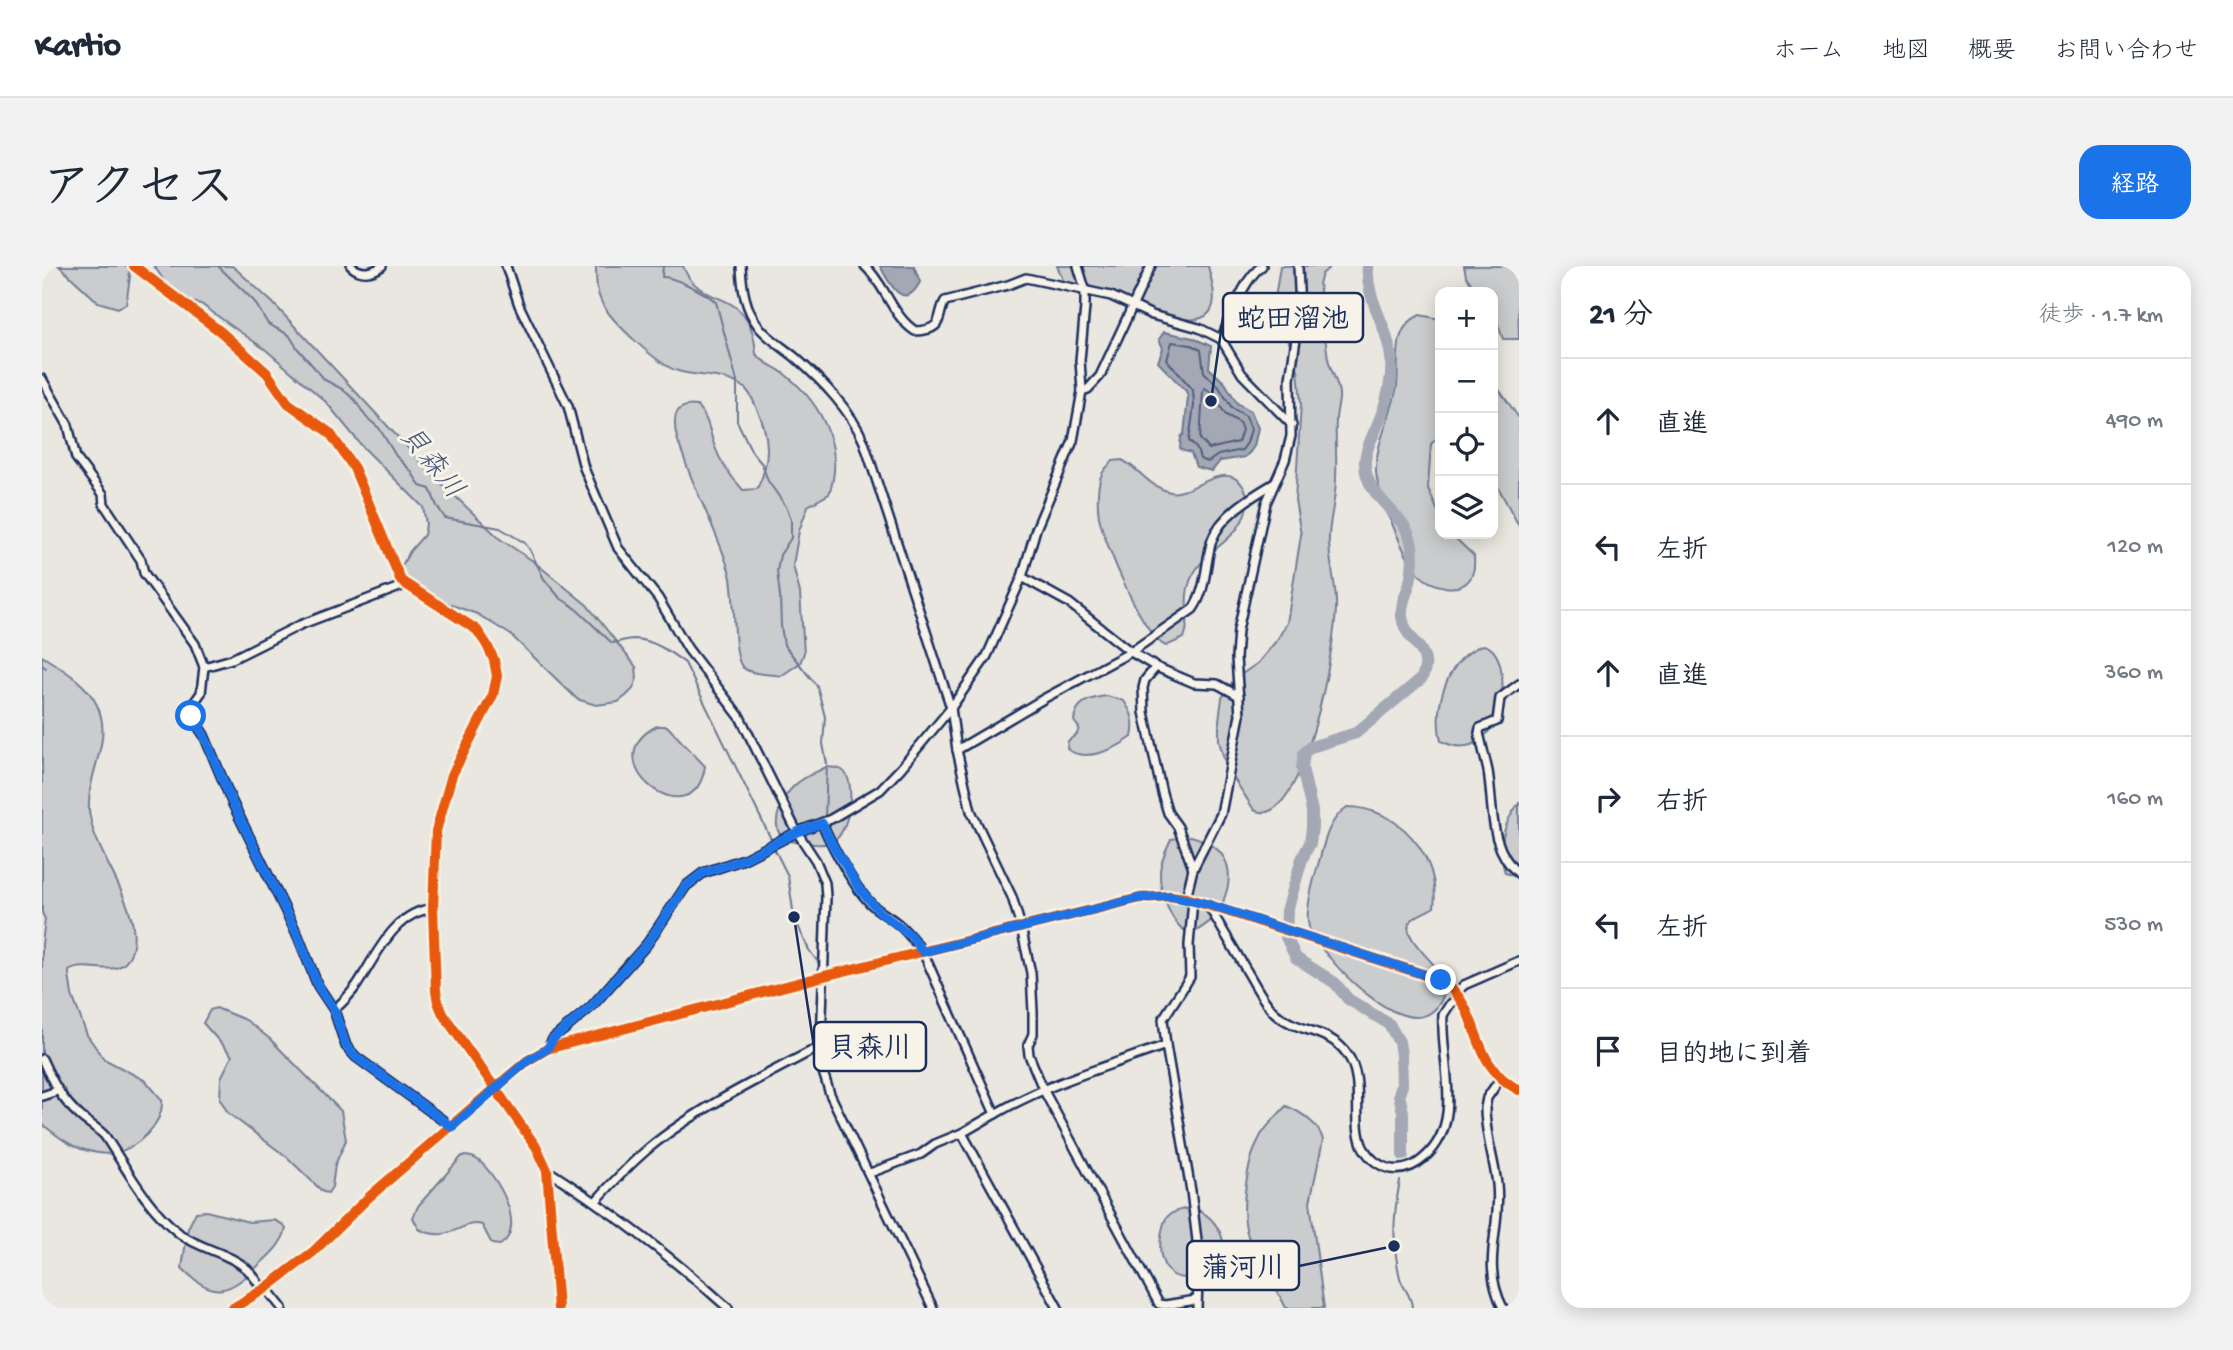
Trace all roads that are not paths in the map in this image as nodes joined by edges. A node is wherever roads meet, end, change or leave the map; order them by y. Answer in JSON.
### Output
{"nodes":[{"id":1,"x":134,"y":266,"type":"edge"},
{"id":2,"x":351,"y":266,"type":"edge"},
{"id":3,"x":382,"y":266,"type":"edge"},
{"id":4,"x":506,"y":266,"type":"edge"},
{"id":5,"x":741,"y":266,"type":"edge"},
{"id":6,"x":865,"y":266,"type":"edge"},
{"id":7,"x":1079,"y":266,"type":"edge"},
{"id":8,"x":1151,"y":266,"type":"edge"},
{"id":9,"x":1262,"y":266,"type":"edge"},
{"id":10,"x":1298,"y":266,"type":"edge"},
{"id":11,"x":1085,"y":289,"type":"junction"},
{"id":12,"x":1133,"y":305,"type":"junction"},
{"id":13,"x":1222,"y":339,"type":"junction"},
{"id":14,"x":42,"y":379,"type":"edge"},
{"id":15,"x":1082,"y":391,"type":"junction"},
{"id":16,"x":1292,"y":425,"type":"junction"},
{"id":17,"x":1273,"y":484,"type":"junction"},
{"id":18,"x":1022,"y":577,"type":"junction"},
{"id":19,"x":405,"y":585,"type":"junction"},
{"id":20,"x":1131,"y":652,"type":"junction"},
{"id":21,"x":204,"y":667,"type":"junction"},
{"id":22,"x":1156,"y":667,"type":"junction"},
{"id":23,"x":1519,"y":684,"type":"edge"},
{"id":24,"x":1240,"y":696,"type":"junction"},
{"id":25,"x":951,"y":708,"type":"junction"},
{"id":26,"x":957,"y":750,"type":"junction"},
{"id":27,"x":822,"y":823,"type":"junction"},
{"id":28,"x":797,"y":832,"type":"junction"},
{"id":29,"x":1193,"y":869,"type":"junction"},
{"id":30,"x":1519,"y":874,"type":"edge"},
{"id":31,"x":1189,"y":899,"type":"junction"},
{"id":32,"x":1207,"y":904,"type":"junction"},
{"id":33,"x":433,"y":909,"type":"junction"},
{"id":34,"x":1021,"y":928,"type":"junction"},
{"id":35,"x":923,"y":952,"type":"junction"},
{"id":36,"x":1519,"y":961,"type":"edge"},
{"id":37,"x":824,"y":976,"type":"junction"},
{"id":38,"x":1458,"y":994,"type":"junction"},
{"id":39,"x":334,"y":1010,"type":"junction"},
{"id":40,"x":1166,"y":1045,"type":"junction"},
{"id":41,"x":821,"y":1046,"type":"junction"},
{"id":42,"x":547,"y":1049,"type":"junction"},
{"id":43,"x":42,"y":1059,"type":"edge"},
{"id":44,"x":1500,"y":1079,"type":"junction"},
{"id":45,"x":496,"y":1088,"type":"junction"},
{"id":46,"x":1043,"y":1089,"type":"junction"},
{"id":47,"x":1519,"y":1090,"type":"edge"},
{"id":48,"x":57,"y":1091,"type":"junction"},
{"id":49,"x":42,"y":1096,"type":"edge"},
{"id":50,"x":995,"y":1114,"type":"junction"},
{"id":51,"x":452,"y":1127,"type":"junction"},
{"id":52,"x":962,"y":1133,"type":"junction"},
{"id":53,"x":547,"y":1170,"type":"junction"},
{"id":54,"x":870,"y":1173,"type":"junction"},
{"id":55,"x":596,"y":1201,"type":"junction"},
{"id":56,"x":265,"y":1289,"type":"junction"},
{"id":57,"x":1196,"y":1304,"type":"edge"},
{"id":58,"x":233,"y":1308,"type":"edge"},
{"id":59,"x":282,"y":1308,"type":"edge"},
{"id":60,"x":558,"y":1308,"type":"edge"},
{"id":61,"x":728,"y":1308,"type":"edge"},
{"id":62,"x":933,"y":1308,"type":"edge"},
{"id":63,"x":1058,"y":1308,"type":"edge"},
{"id":64,"x":1503,"y":1308,"type":"edge"}],
"edges":[{"from":1,"to":19,"type":"street"},
{"from":2,"to":3,"type":"street"},
{"from":4,"to":28,"type":"street"},
{"from":5,"to":25,"type":"street"},
{"from":6,"to":11,"type":"street"},
{"from":7,"to":11,"type":"street"},
{"from":8,"to":12,"type":"street"},
{"from":9,"to":13,"type":"street"},
{"from":10,"to":16,"type":"street"},
{"from":11,"to":12,"type":"street"},
{"from":11,"to":15,"type":"street"},
{"from":12,"to":13,"type":"street"},
{"from":12,"to":15,"type":"street"},
{"from":13,"to":16,"type":"street"},
{"from":14,"to":21,"type":"street"},
{"from":15,"to":18,"type":"street"},
{"from":16,"to":17,"type":"street"},
{"from":17,"to":20,"type":"street"},
{"from":17,"to":24,"type":"street"},
{"from":18,"to":20,"type":"street"},
{"from":18,"to":25,"type":"street"},
{"from":19,"to":21,"type":"street"},
{"from":19,"to":33,"type":"street"},
{"from":20,"to":22,"type":"street"},
{"from":20,"to":26,"type":"street"},
{"from":21,"to":39,"type":"street"},
{"from":22,"to":24,"type":"street"},
{"from":22,"to":29,"type":"street"},
{"from":23,"to":30,"type":"street"},
{"from":24,"to":29,"type":"street"},
{"from":25,"to":26,"type":"street"},
{"from":25,"to":27,"type":"street"},
{"from":26,"to":34,"type":"street"},
{"from":27,"to":28,"type":"street"},
{"from":27,"to":35,"type":"street"},
{"from":28,"to":37,"type":"street"},
{"from":28,"to":42,"type":"street"},
{"from":29,"to":31,"type":"street"},
{"from":31,"to":32,"type":"street"},
{"from":31,"to":34,"type":"street"},
{"from":31,"to":40,"type":"street"},
{"from":32,"to":38,"type":"street"},
{"from":32,"to":38,"type":"street"},
{"from":33,"to":39,"type":"street"},
{"from":33,"to":45,"type":"street"},
{"from":34,"to":35,"type":"street"},
{"from":34,"to":46,"type":"street"},
{"from":35,"to":37,"type":"street"},
{"from":35,"to":50,"type":"street"},
{"from":36,"to":38,"type":"street"},
{"from":37,"to":41,"type":"street"},
{"from":37,"to":42,"type":"street"},
{"from":38,"to":44,"type":"street"},
{"from":39,"to":51,"type":"street"},
{"from":40,"to":46,"type":"street"},
{"from":40,"to":57,"type":"street"},
{"from":41,"to":54,"type":"street"},
{"from":41,"to":55,"type":"street"},
{"from":42,"to":45,"type":"street"},
{"from":43,"to":48,"type":"street"},
{"from":44,"to":47,"type":"street"},
{"from":44,"to":64,"type":"street"},
{"from":45,"to":51,"type":"street"},
{"from":45,"to":53,"type":"street"},
{"from":46,"to":50,"type":"street"},
{"from":46,"to":57,"type":"street"},
{"from":48,"to":49,"type":"street"},
{"from":48,"to":56,"type":"street"},
{"from":50,"to":52,"type":"street"},
{"from":51,"to":56,"type":"street"},
{"from":52,"to":54,"type":"street"},
{"from":52,"to":63,"type":"street"},
{"from":53,"to":55,"type":"street"},
{"from":53,"to":60,"type":"street"},
{"from":54,"to":62,"type":"street"},
{"from":55,"to":61,"type":"street"},
{"from":56,"to":58,"type":"street"},
{"from":56,"to":59,"type":"street"}]}
